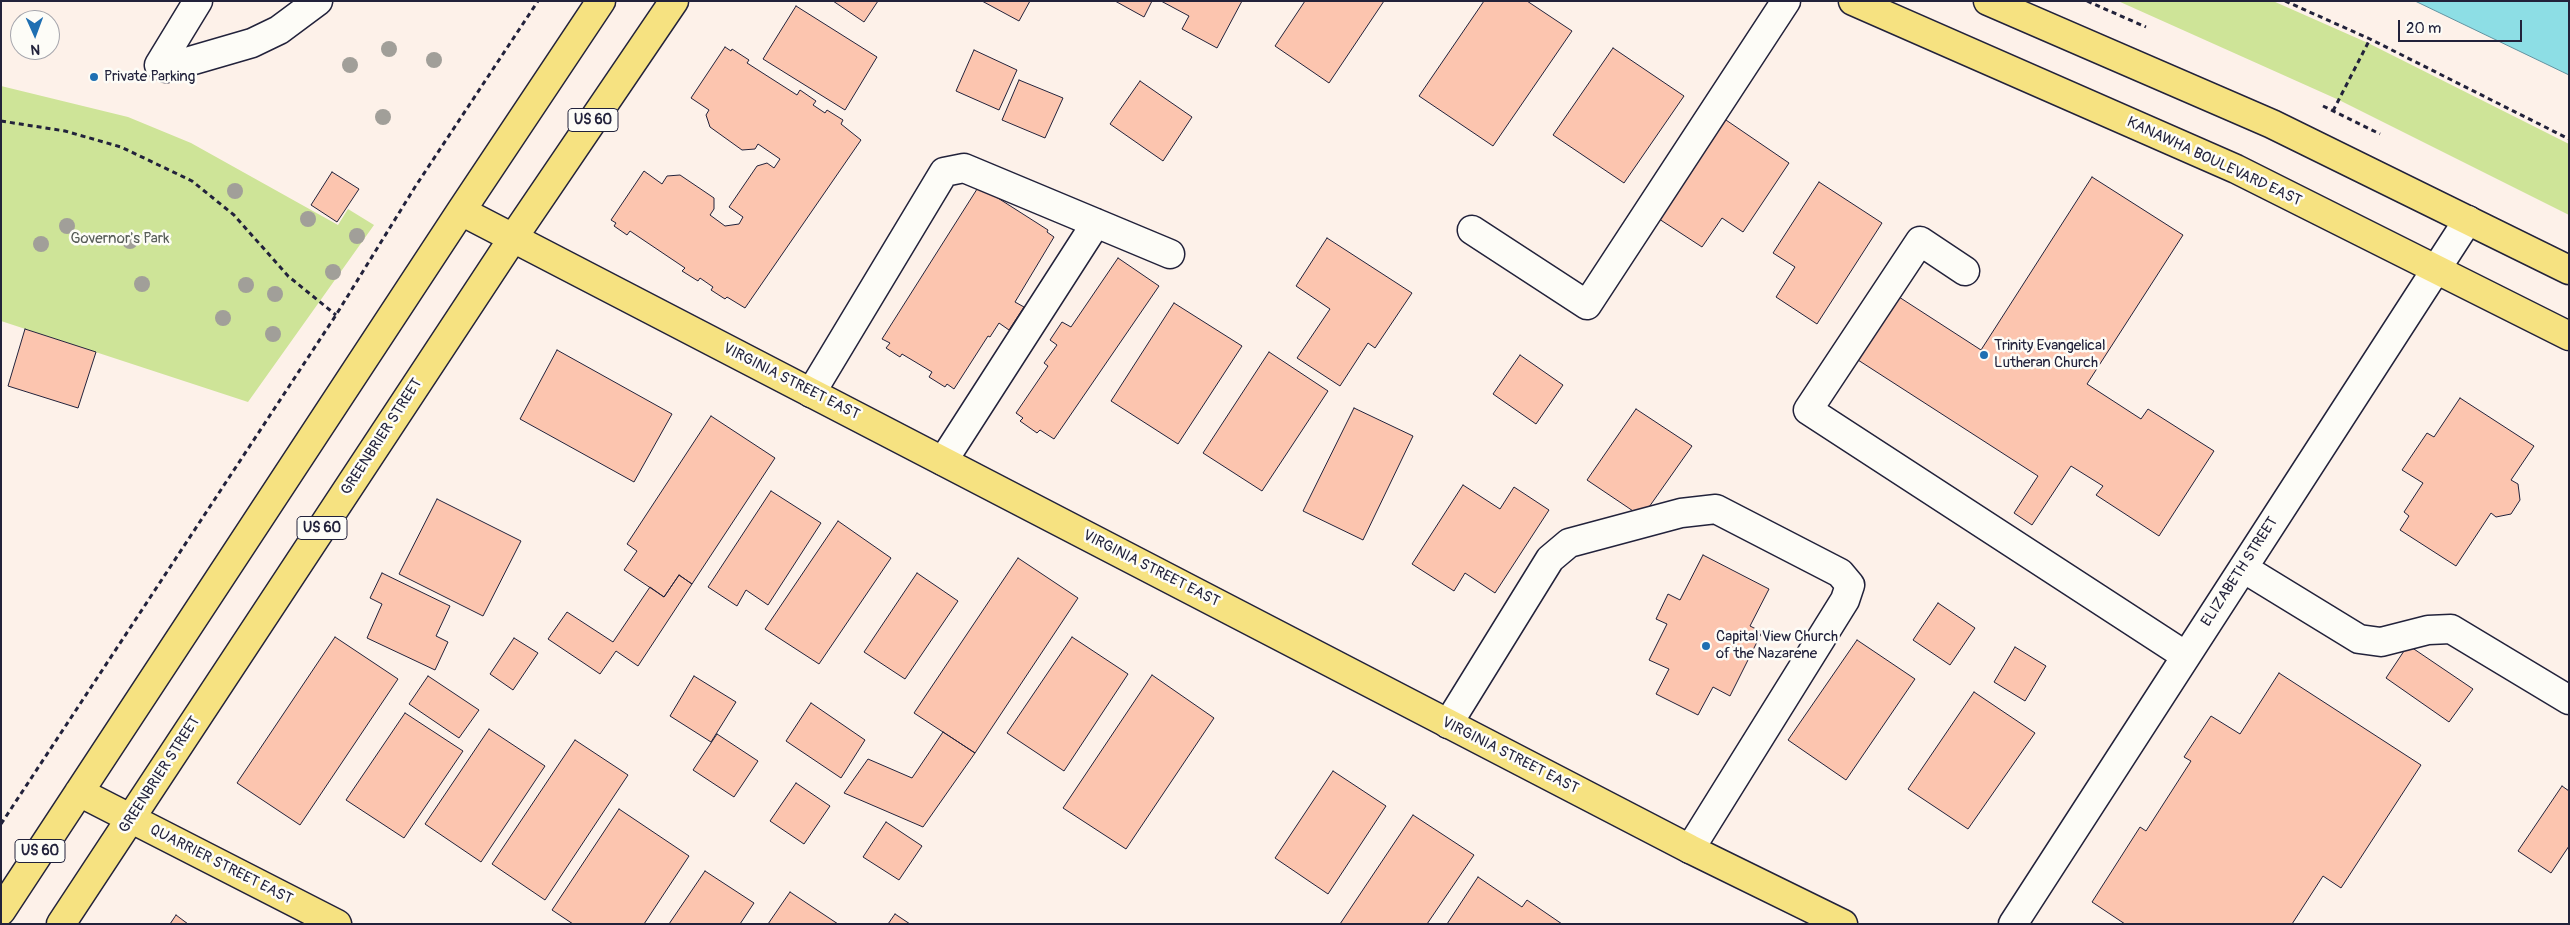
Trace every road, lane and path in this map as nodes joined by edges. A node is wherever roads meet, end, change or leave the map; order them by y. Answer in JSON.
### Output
{"nodes":[{"id":1,"x":198,"y":1,"type":"edge"},
{"id":2,"x":318,"y":1,"type":"edge"},
{"id":3,"x":538,"y":1,"type":"edge"},
{"id":4,"x":601,"y":1,"type":"edge"},
{"id":5,"x":674,"y":1,"type":"edge"},
{"id":6,"x":1786,"y":1,"type":"edge"},
{"id":7,"x":1853,"y":1,"type":"edge"},
{"id":8,"x":1988,"y":1,"type":"edge"},
{"id":9,"x":2285,"y":1,"type":"edge"},
{"id":10,"x":2370,"y":39,"type":"junction"},
{"id":11,"x":2333,"y":111,"type":"dead end"},
{"id":12,"x":1,"y":121,"type":"edge"},
{"id":13,"x":2569,"y":139,"type":"edge"},
{"id":14,"x":461,"y":211,"type":"junction"},
{"id":15,"x":2468,"y":220,"type":"junction"},
{"id":16,"x":1096,"y":223,"type":"junction"},
{"id":17,"x":1472,"y":230,"type":"dead end"},
{"id":18,"x":513,"y":238,"type":"junction"},
{"id":19,"x":1170,"y":254,"type":"dead end"},
{"id":20,"x":2436,"y":269,"type":"junction"},
{"id":21,"x":2569,"y":270,"type":"edge"},
{"id":22,"x":1965,"y":271,"type":"dead end"},
{"id":23,"x":336,"y":315,"type":"junction"},
{"id":24,"x":2569,"y":336,"type":"edge"},
{"id":25,"x":811,"y":392,"type":"junction"},
{"id":26,"x":943,"y":461,"type":"junction"},
{"id":27,"x":2242,"y":568,"type":"junction"},
{"id":28,"x":2186,"y":656,"type":"junction"},
{"id":29,"x":2569,"y":700,"type":"edge"},
{"id":30,"x":1448,"y":724,"type":"junction"},
{"id":31,"x":80,"y":792,"type":"junction"},
{"id":32,"x":130,"y":819,"type":"junction"},
{"id":33,"x":1,"y":824,"type":"edge"},
{"id":34,"x":1690,"y":849,"type":"junction"},
{"id":35,"x":1,"y":911,"type":"edge"},
{"id":36,"x":61,"y":924,"type":"edge"},
{"id":37,"x":337,"y":924,"type":"edge"},
{"id":38,"x":1843,"y":924,"type":"edge"},
{"id":39,"x":2013,"y":924,"type":"edge"}],
"edges":[{"from":1,"to":2,"type":"street"},
{"from":3,"to":23,"type":"path"},
{"from":4,"to":14,"type":"main road","number":"US 60"},
{"from":5,"to":18,"type":"main road","name":"GREENBRIER STREET","number":"US 60"},
{"from":6,"to":17,"type":"street"},
{"from":7,"to":20,"type":"main road","name":"KANAWHA BOULEVARD EAST"},
{"from":8,"to":15,"type":"main road"},
{"from":9,"to":10,"type":"path"},
{"from":10,"to":11,"type":"path"},
{"from":10,"to":13,"type":"path"},
{"from":12,"to":23,"type":"path"},
{"from":14,"to":18,"type":"main road","name":"VIRGINIA STREET EAST"},
{"from":14,"to":31,"type":"main road","number":"US 60"},
{"from":15,"to":20,"type":"street","name":"ELIZABETH STREET"},
{"from":15,"to":21,"type":"main road"},
{"from":16,"to":19,"type":"street"},
{"from":16,"to":25,"type":"street"},
{"from":16,"to":26,"type":"street"},
{"from":18,"to":25,"type":"main road","name":"VIRGINIA STREET EAST"},
{"from":18,"to":32,"type":"main road","name":"GREENBRIER STREET","number":"US 60"},
{"from":20,"to":24,"type":"main road","name":"KANAWHA BOULEVARD EAST"},
{"from":20,"to":27,"type":"street","name":"ELIZABETH STREET"},
{"from":22,"to":28,"type":"street"},
{"from":23,"to":33,"type":"path"},
{"from":25,"to":26,"type":"main road","name":"VIRGINIA STREET EAST"},
{"from":26,"to":30,"type":"main road","name":"VIRGINIA STREET EAST"},
{"from":27,"to":28,"type":"street","name":"ELIZABETH STREET"},
{"from":27,"to":29,"type":"street"},
{"from":28,"to":39,"type":"street","name":"ELIZABETH STREET"},
{"from":30,"to":34,"type":"main road","name":"VIRGINIA STREET EAST"},
{"from":30,"to":34,"type":"street"},
{"from":31,"to":32,"type":"main road","name":"QUARRIER STREET EAST"},
{"from":31,"to":35,"type":"main road","number":"US 60"},
{"from":32,"to":36,"type":"main road","name":"GREENBRIER STREET","number":"US 60"},
{"from":32,"to":37,"type":"main road","name":"QUARRIER STREET EAST"},
{"from":34,"to":38,"type":"main road","name":"VIRGINIA STREET EAST"}]}
